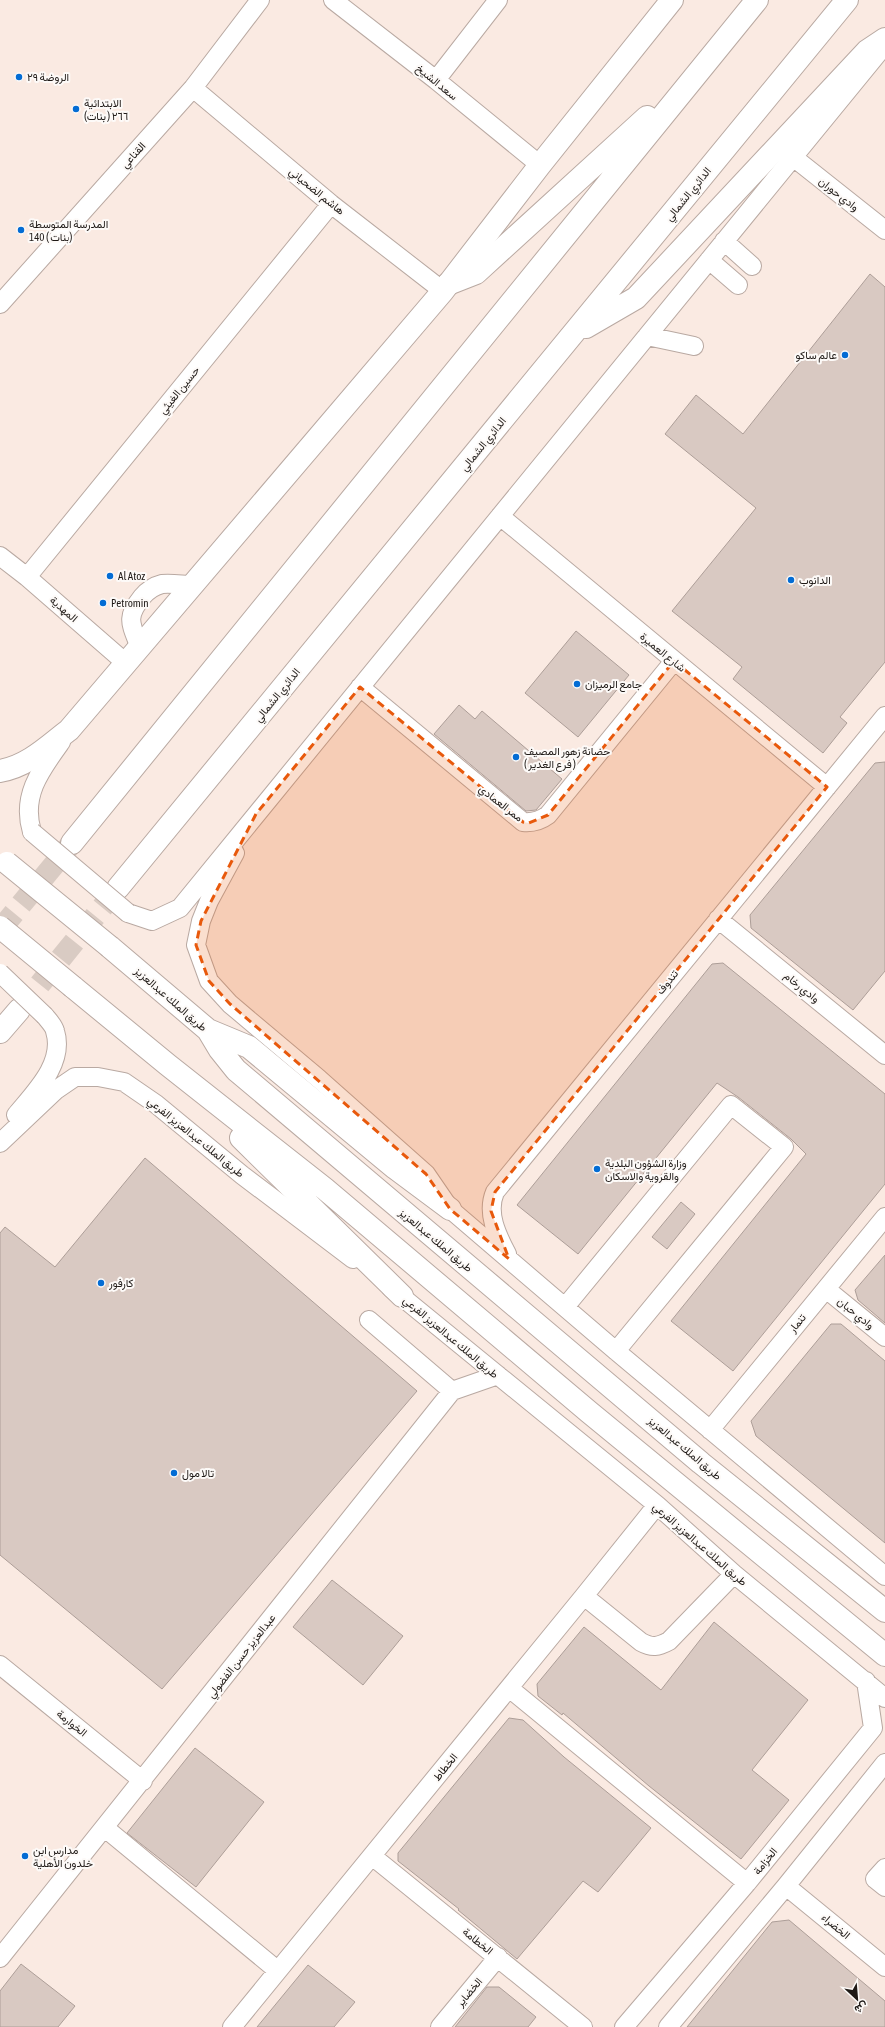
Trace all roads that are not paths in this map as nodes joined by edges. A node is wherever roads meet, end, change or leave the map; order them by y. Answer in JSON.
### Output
{"nodes":[{"id":1,"x":260,"y":0,"type":"edge"},
{"id":2,"x":333,"y":0,"type":"edge"},
{"id":3,"x":498,"y":0,"type":"edge"},
{"id":4,"x":672,"y":0,"type":"edge"},
{"id":5,"x":757,"y":0,"type":"edge"},
{"id":6,"x":847,"y":0,"type":"edge"},
{"id":7,"x":885,"y":39,"type":"edge"},
{"id":8,"x":885,"y":45,"type":"edge"},
{"id":9,"x":436,"y":80,"type":"junction"},
{"id":10,"x":193,"y":88,"type":"junction"},
{"id":11,"x":682,"y":92,"type":"junction"},
{"id":12,"x":793,"y":157,"type":"junction"},
{"id":13,"x":540,"y":165,"type":"junction"},
{"id":14,"x":331,"y":204,"type":"junction"},
{"id":15,"x":885,"y":230,"type":"edge"},
{"id":16,"x":724,"y":241,"type":"junction"},
{"id":17,"x":708,"y":260,"type":"junction"},
{"id":18,"x":752,"y":266,"type":"dead end"},
{"id":19,"x":738,"y":285,"type":"dead end"},
{"id":20,"x":446,"y":288,"type":"junction"},
{"id":21,"x":0,"y":304,"type":"edge"},
{"id":22,"x":574,"y":333,"type":"junction"},
{"id":23,"x":647,"y":336,"type":"junction"},
{"id":24,"x":694,"y":346,"type":"dead end"},
{"id":25,"x":500,"y":516,"type":"junction"},
{"id":26,"x":0,"y":556,"type":"edge"},
{"id":27,"x":27,"y":577,"type":"junction"},
{"id":28,"x":193,"y":585,"type":"junction"},
{"id":29,"x":133,"y":656,"type":"junction"},
{"id":30,"x":674,"y":661,"type":"junction"},
{"id":31,"x":360,"y":687,"type":"junction"},
{"id":32,"x":883,"y":724,"type":"edge"},
{"id":33,"x":69,"y":730,"type":"junction"},
{"id":34,"x":0,"y":771,"type":"edge"},
{"id":35,"x":827,"y":787,"type":"junction"},
{"id":36,"x":256,"y":814,"type":"junction"},
{"id":37,"x":72,"y":843,"type":"tunnel mouth"},
{"id":38,"x":4,"y":860,"type":"edge"},
{"id":39,"x":118,"y":888,"type":"tunnel mouth"},
{"id":40,"x":718,"y":919,"type":"junction"},
{"id":41,"x":0,"y":926,"type":"edge"},
{"id":42,"x":0,"y":973,"type":"edge"},
{"id":43,"x":19,"y":1010,"type":"tunnel mouth"},
{"id":44,"x":208,"y":1030,"type":"junction"},
{"id":45,"x":0,"y":1032,"type":"edge"},
{"id":46,"x":885,"y":1055,"type":"edge"},
{"id":47,"x":168,"y":1065,"type":"junction"},
{"id":48,"x":0,"y":1134,"type":"edge"},
{"id":49,"x":0,"y":1144,"type":"edge"},
{"id":50,"x":450,"y":1209,"type":"junction"},
{"id":51,"x":885,"y":1217,"type":"edge"},
{"id":52,"x":509,"y":1259,"type":"junction"},
{"id":53,"x":826,"y":1289,"type":"junction"},
{"id":54,"x":402,"y":1296,"type":"junction"},
{"id":55,"x":565,"y":1307,"type":"junction"},
{"id":56,"x":369,"y":1320,"type":"dead end"},
{"id":57,"x":885,"y":1337,"type":"edge"},
{"id":58,"x":616,"y":1351,"type":"junction"},
{"id":59,"x":498,"y":1375,"type":"junction"},
{"id":60,"x":452,"y":1392,"type":"junction"},
{"id":61,"x":710,"y":1430,"type":"junction"},
{"id":62,"x":657,"y":1505,"type":"junction"},
{"id":63,"x":734,"y":1574,"type":"junction"},
{"id":64,"x":885,"y":1576,"type":"edge"},
{"id":65,"x":584,"y":1596,"type":"junction"},
{"id":66,"x":885,"y":1612,"type":"edge"},
{"id":67,"x":885,"y":1655,"type":"edge"},
{"id":68,"x":0,"y":1665,"type":"edge"},
{"id":69,"x":866,"y":1681,"type":"junction"},
{"id":70,"x":509,"y":1688,"type":"junction"},
{"id":71,"x":885,"y":1698,"type":"edge"},
{"id":72,"x":862,"y":1743,"type":"junction"},
{"id":73,"x":885,"y":1761,"type":"edge"},
{"id":74,"x":143,"y":1781,"type":"junction"},
{"id":75,"x":106,"y":1828,"type":"junction"},
{"id":76,"x":372,"y":1856,"type":"junction"},
{"id":77,"x":885,"y":1868,"type":"edge"},
{"id":78,"x":747,"y":1883,"type":"junction"},
{"id":79,"x":786,"y":1886,"type":"junction"},
{"id":80,"x":885,"y":1887,"type":"edge"},
{"id":81,"x":498,"y":1957,"type":"junction"},
{"id":82,"x":0,"y":1958,"type":"edge"},
{"id":83,"x":885,"y":1967,"type":"edge"},
{"id":84,"x":277,"y":1970,"type":"junction"},
{"id":85,"x":232,"y":2027,"type":"edge"},
{"id":86,"x":440,"y":2027,"type":"edge"},
{"id":87,"x":583,"y":2027,"type":"edge"},
{"id":88,"x":624,"y":2027,"type":"edge"},
{"id":89,"x":668,"y":2027,"type":"edge"}],
"edges":[{"from":1,"to":10,"type":"street","name":"القناعي"},
{"from":2,"to":9,"type":"street","name":"سعد الشيخ"},
{"from":3,"to":9,"type":"street"},
{"from":4,"to":13,"type":"main road"},
{"from":5,"to":11,"type":"main road"},
{"from":6,"to":22,"type":"main road","name":"الدائري الشمالي"},
{"from":7,"to":22,"type":"main road"},
{"from":8,"to":12,"type":"street"},
{"from":9,"to":13,"type":"street","name":"سعد الشيخ"},
{"from":10,"to":14,"type":"street","name":"هاشم الضحياني"},
{"from":10,"to":21,"type":"street","name":"القناعي"},
{"from":11,"to":20,"type":"main road"},
{"from":11,"to":37,"type":"main road"},
{"from":12,"to":15,"type":"street","name":"وادي حوران"},
{"from":12,"to":16,"type":"street"},
{"from":13,"to":20,"type":"main road"},
{"from":14,"to":20,"type":"street","name":"هاشم الضحياني"},
{"from":14,"to":27,"type":"street","name":"حسين الغيثي"},
{"from":16,"to":17,"type":"street"},
{"from":16,"to":18,"type":"street"},
{"from":17,"to":19,"type":"street"},
{"from":17,"to":23,"type":"street"},
{"from":20,"to":28,"type":"main road"},
{"from":22,"to":39,"type":"main road","name":"الدائري الشمالي"},
{"from":23,"to":24,"type":"street"},
{"from":23,"to":25,"type":"street"},
{"from":25,"to":30,"type":"street","name":"شارع العميرة"},
{"from":25,"to":31,"type":"street"},
{"from":26,"to":27,"type":"street","name":"المهدية"},
{"from":27,"to":29,"type":"street","name":"المهدية"},
{"from":28,"to":29,"type":"main road"},
{"from":28,"to":29,"type":"street"},
{"from":29,"to":33,"type":"main road"},
{"from":30,"to":31,"type":"street","name":"ممر العمادي"},
{"from":30,"to":35,"type":"street","name":"شارع العميرة"},
{"from":31,"to":36,"type":"street"},
{"from":32,"to":35,"type":"street","name":"تندوف"},
{"from":33,"to":34,"type":"main road"},
{"from":33,"to":36,"type":"street","bridge":true},
{"from":35,"to":40,"type":"street","name":"تندوف"},
{"from":36,"to":50,"type":"street"},
{"from":38,"to":44,"type":"main road","name":"طريق الملك عبدالعزيز","bridge":true},
{"from":40,"to":46,"type":"street","name":"وادي رخام"},
{"from":40,"to":52,"type":"street","name":"تندوف"},
{"from":41,"to":47,"type":"main road","bridge":true},
{"from":42,"to":48,"type":"street","bridge":true},
{"from":43,"to":45,"type":"main road"},
{"from":44,"to":50,"type":"main road"},
{"from":44,"to":66,"type":"main road","name":"طريق الملك عبدالعزيز"},
{"from":47,"to":54,"type":"main road"},
{"from":47,"to":67,"type":"main road"},
{"from":49,"to":54,"type":"street","name":"طريق الملك عبدالعزيز الفرعي"},
{"from":50,"to":52,"type":"street"},
{"from":51,"to":53,"type":"street","name":"تنمار"},
{"from":52,"to":55,"type":"street"},
{"from":53,"to":57,"type":"street","name":"وادي حبان"},
{"from":53,"to":61,"type":"street","name":"تنمار"},
{"from":54,"to":59,"type":"street","name":"طريق الملك عبدالعزيز الفرعي"},
{"from":55,"to":58,"type":"street"},
{"from":55,"to":58,"type":"street"},
{"from":56,"to":60,"type":"street"},
{"from":58,"to":61,"type":"street"},
{"from":59,"to":60,"type":"street"},
{"from":59,"to":62,"type":"street","name":"طريق الملك عبدالعزيز الفرعي"},
{"from":60,"to":74,"type":"street","name":"عبدالعزيز حسن الفضولي"},
{"from":61,"to":64,"type":"street"},
{"from":62,"to":63,"type":"street","name":"طريق الملك عبدالعزيز الفرعي"},
{"from":62,"to":65,"type":"street","name":"الخطاط"},
{"from":63,"to":65,"type":"street"},
{"from":63,"to":69,"type":"street","name":"طريق الملك عبدالعزيز الفرعي"},
{"from":65,"to":70,"type":"street","name":"الخطاط"},
{"from":68,"to":74,"type":"street","name":"الخوارمة"},
{"from":69,"to":71,"type":"street","name":"طريق الملك عبدالعزيز الفرعي"},
{"from":69,"to":72,"type":"street","name":"الخزامة"},
{"from":70,"to":76,"type":"street","name":"الخطاط"},
{"from":70,"to":78,"type":"street"},
{"from":72,"to":73,"type":"street"},
{"from":72,"to":78,"type":"street","name":"الخزامة"},
{"from":73,"to":79,"type":"street"},
{"from":74,"to":75,"type":"street","name":"عبدالعزيز حسن الفضولي"},
{"from":75,"to":82,"type":"street","name":"عبدالعزيز حسن الفضولي"},
{"from":75,"to":84,"type":"street"},
{"from":76,"to":81,"type":"street","name":"الخطامة"},
{"from":76,"to":84,"type":"street","name":"الخطاط"},
{"from":77,"to":80,"type":"street"},
{"from":78,"to":88,"type":"street","name":"الخزامة"},
{"from":79,"to":83,"type":"street","name":"الخضراء"},
{"from":79,"to":89,"type":"street"},
{"from":81,"to":86,"type":"street","name":"الخضاير"},
{"from":81,"to":87,"type":"street","name":"الخطامة"},
{"from":84,"to":85,"type":"street","name":"الخطاط"}]}
